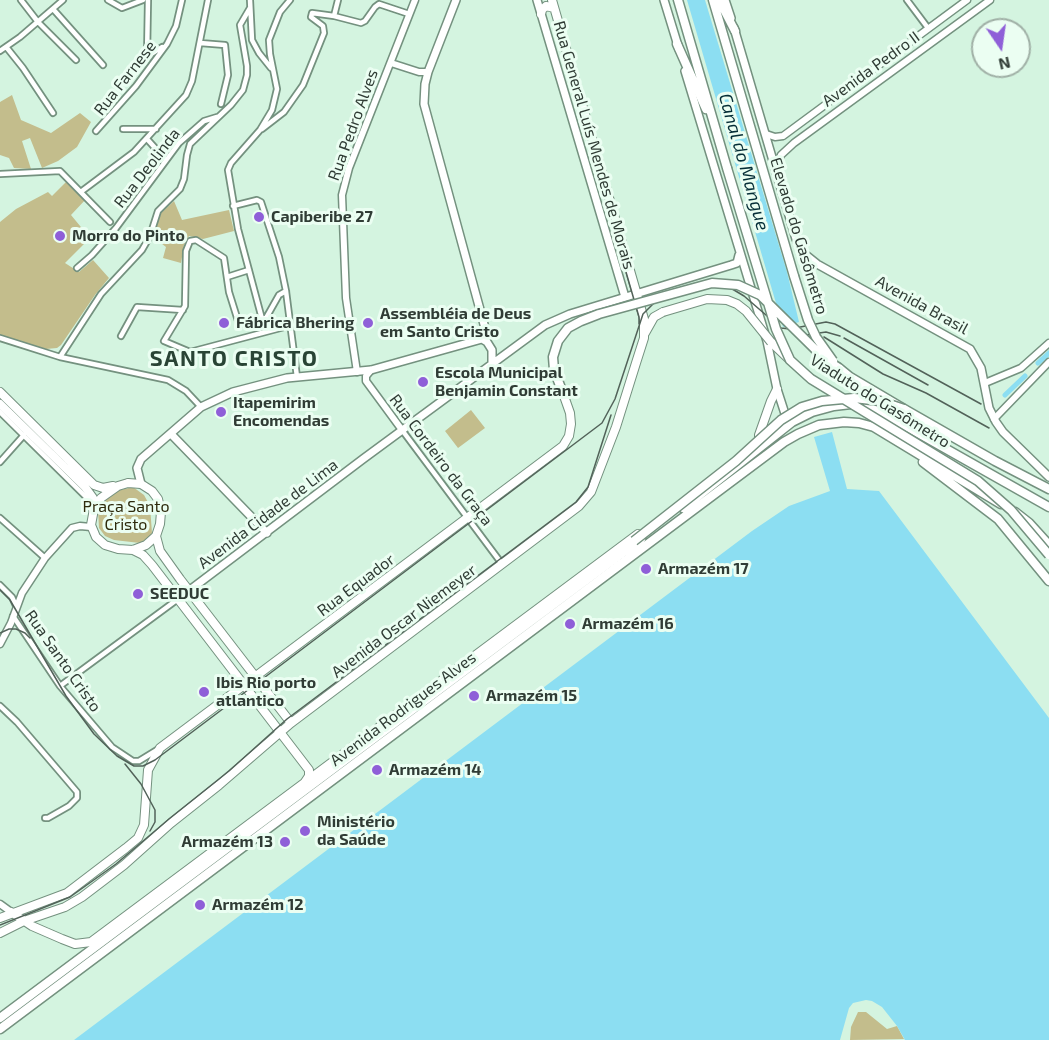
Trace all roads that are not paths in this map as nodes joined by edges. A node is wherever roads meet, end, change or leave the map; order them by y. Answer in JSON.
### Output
{"nodes":[{"id":1,"x":21,"y":0,"type":"edge"},
{"id":2,"x":63,"y":0,"type":"edge"},
{"id":3,"x":108,"y":0,"type":"edge"},
{"id":4,"x":146,"y":0,"type":"edge"},
{"id":5,"x":182,"y":0,"type":"edge"},
{"id":6,"x":208,"y":0,"type":"edge"},
{"id":7,"x":249,"y":0,"type":"edge"},
{"id":8,"x":290,"y":0,"type":"edge"},
{"id":9,"x":338,"y":0,"type":"edge"},
{"id":10,"x":415,"y":0,"type":"edge"},
{"id":11,"x":456,"y":0,"type":"edge"},
{"id":12,"x":537,"y":0,"type":"edge"},
{"id":13,"x":664,"y":0,"type":"edge"},
{"id":14,"x":678,"y":0,"type":"edge"},
{"id":15,"x":713,"y":0,"type":"edge"},
{"id":16,"x":718,"y":0,"type":"edge"},
{"id":17,"x":725,"y":0,"type":"edge"},
{"id":18,"x":907,"y":0,"type":"edge"},
{"id":19,"x":967,"y":0,"type":"edge"},
{"id":20,"x":990,"y":0,"type":"edge"},
{"id":21,"x":553,"y":4,"type":"edge"},
{"id":22,"x":250,"y":8,"type":"junction"},
{"id":23,"x":53,"y":9,"type":"junction"},
{"id":24,"x":409,"y":14,"type":"junction"},
{"id":25,"x":541,"y":14,"type":"junction"},
{"id":26,"x":334,"y":16,"type":"junction"},
{"id":27,"x":38,"y":22,"type":"junction"},
{"id":28,"x":928,"y":28,"type":"junction"},
{"id":29,"x":735,"y":31,"type":"junction"},
{"id":30,"x":936,"y":39,"type":"junction"},
{"id":31,"x":200,"y":43,"type":"junction"},
{"id":32,"x":167,"y":44,"type":"junction"},
{"id":33,"x":677,"y":44,"type":"junction"},
{"id":34,"x":7,"y":48,"type":"junction"},
{"id":35,"x":0,"y":51,"type":"edge"},
{"id":36,"x":76,"y":60,"type":"dead end"},
{"id":37,"x":391,"y":63,"type":"junction"},
{"id":38,"x":103,"y":65,"type":"dead end"},
{"id":39,"x":273,"y":70,"type":"junction"},
{"id":40,"x":428,"y":72,"type":"junction"},
{"id":41,"x":220,"y":104,"type":"dead end"},
{"id":42,"x":53,"y":113,"type":"dead end"},
{"id":43,"x":217,"y":117,"type":"junction"},
{"id":44,"x":716,"y":128,"type":"junction"},
{"id":45,"x":123,"y":129,"type":"dead end"},
{"id":46,"x":156,"y":129,"type":"junction"},
{"id":47,"x":260,"y":130,"type":"junction"},
{"id":48,"x":96,"y":131,"type":"dead end"},
{"id":49,"x":766,"y":134,"type":"junction"},
{"id":50,"x":783,"y":136,"type":"junction"},
{"id":51,"x":147,"y":139,"type":"junction"},
{"id":52,"x":789,"y":147,"type":"junction"},
{"id":53,"x":166,"y":160,"type":"junction"},
{"id":54,"x":776,"y":166,"type":"junction"},
{"id":55,"x":0,"y":174,"type":"edge"},
{"id":56,"x":82,"y":191,"type":"junction"},
{"id":57,"x":233,"y":206,"type":"junction"},
{"id":58,"x":110,"y":222,"type":"dead end"},
{"id":59,"x":740,"y":255,"type":"junction"},
{"id":60,"x":77,"y":268,"type":"dead end"},
{"id":61,"x":249,"y":270,"type":"junction"},
{"id":62,"x":226,"y":277,"type":"junction"},
{"id":63,"x":286,"y":291,"type":"junction"},
{"id":64,"x":638,"y":293,"type":"junction"},
{"id":65,"x":625,"y":297,"type":"junction"},
{"id":66,"x":183,"y":310,"type":"junction"},
{"id":67,"x":262,"y":319,"type":"junction"},
{"id":68,"x":292,"y":325,"type":"junction"},
{"id":69,"x":121,"y":336,"type":"dead end"},
{"id":70,"x":0,"y":338,"type":"edge"},
{"id":71,"x":644,"y":338,"type":"junction"},
{"id":72,"x":482,"y":339,"type":"junction"},
{"id":73,"x":1049,"y":343,"type":"edge"},
{"id":74,"x":60,"y":357,"type":"junction"},
{"id":75,"x":1033,"y":358,"type":"junction"},
{"id":76,"x":790,"y":360,"type":"junction"},
{"id":77,"x":1049,"y":362,"type":"edge"},
{"id":78,"x":492,"y":364,"type":"junction"},
{"id":79,"x":839,"y":368,"type":"junction"},
{"id":80,"x":371,"y":370,"type":"junction"},
{"id":81,"x":1041,"y":370,"type":"junction"},
{"id":82,"x":357,"y":372,"type":"junction"},
{"id":83,"x":297,"y":377,"type":"junction"},
{"id":84,"x":985,"y":383,"type":"junction"},
{"id":85,"x":777,"y":389,"type":"junction"},
{"id":86,"x":0,"y":392,"type":"edge"},
{"id":87,"x":564,"y":396,"type":"joint"},
{"id":88,"x":0,"y":404,"type":"edge"},
{"id":89,"x":201,"y":407,"type":"junction"},
{"id":90,"x":904,"y":410,"type":"junction"},
{"id":91,"x":0,"y":412,"type":"edge"},
{"id":92,"x":994,"y":419,"type":"junction"},
{"id":93,"x":786,"y":425,"type":"junction"},
{"id":94,"x":402,"y":430,"type":"junction"},
{"id":95,"x":25,"y":433,"type":"junction"},
{"id":96,"x":171,"y":434,"type":"junction"},
{"id":97,"x":773,"y":436,"type":"junction"},
{"id":98,"x":892,"y":437,"type":"junction"},
{"id":99,"x":759,"y":447,"type":"junction"},
{"id":100,"x":0,"y":462,"type":"edge"},
{"id":101,"x":1049,"y":477,"type":"edge"},
{"id":102,"x":141,"y":484,"type":"junction"},
{"id":103,"x":118,"y":486,"type":"junction"},
{"id":104,"x":1049,"y":489,"type":"edge"},
{"id":105,"x":95,"y":507,"type":"junction"},
{"id":106,"x":1049,"y":507,"type":"edge"},
{"id":107,"x":92,"y":516,"type":"junction"},
{"id":108,"x":0,"y":518,"type":"edge"},
{"id":109,"x":468,"y":518,"type":"junction"},
{"id":110,"x":92,"y":527,"type":"junction"},
{"id":111,"x":267,"y":533,"type":"junction"},
{"id":112,"x":156,"y":536,"type":"junction"},
{"id":113,"x":1049,"y":545,"type":"edge"},
{"id":114,"x":133,"y":550,"type":"junction"},
{"id":115,"x":1049,"y":555,"type":"edge"},
{"id":116,"x":45,"y":558,"type":"junction"},
{"id":117,"x":1032,"y":558,"type":"junction"},
{"id":118,"x":502,"y":564,"type":"junction"},
{"id":119,"x":603,"y":568,"type":"junction"},
{"id":120,"x":1049,"y":571,"type":"edge"},
{"id":121,"x":1049,"y":580,"type":"edge"},
{"id":122,"x":0,"y":585,"type":"edge"},
{"id":123,"x":189,"y":591,"type":"junction"},
{"id":124,"x":178,"y":599,"type":"junction"},
{"id":125,"x":16,"y":606,"type":"junction"},
{"id":126,"x":13,"y":616,"type":"junction"},
{"id":127,"x":0,"y":644,"type":"edge"},
{"id":128,"x":255,"y":678,"type":"junction"},
{"id":129,"x":60,"y":686,"type":"junction"},
{"id":130,"x":243,"y":686,"type":"junction"},
{"id":131,"x":0,"y":706,"type":"edge"},
{"id":132,"x":291,"y":723,"type":"junction"},
{"id":133,"x":279,"y":732,"type":"junction"},
{"id":134,"x":160,"y":748,"type":"junction"},
{"id":135,"x":305,"y":782,"type":"junction"},
{"id":136,"x":45,"y":818,"type":"dead end"},
{"id":137,"x":200,"y":861,"type":"junction"},
{"id":138,"x":195,"y":872,"type":"junction"},
{"id":139,"x":0,"y":904,"type":"edge"},
{"id":140,"x":11,"y":912,"type":"junction"},
{"id":141,"x":0,"y":918,"type":"edge"},
{"id":142,"x":24,"y":921,"type":"junction"},
{"id":143,"x":0,"y":933,"type":"edge"},
{"id":144,"x":0,"y":1018,"type":"edge"},
{"id":145,"x":0,"y":1029,"type":"edge"}],
"edges":[{"from":1,"to":27,"type":"street"},
{"from":2,"to":23,"type":"street"},
{"from":3,"to":4,"type":"street","name":"Rua Farnese"},
{"from":4,"to":32,"type":"street","name":"Rua Farnese"},
{"from":5,"to":32,"type":"street"},
{"from":6,"to":31,"type":"street"},
{"from":7,"to":22,"type":"street"},
{"from":8,"to":39,"type":"street"},
{"from":9,"to":26,"type":"street"},
{"from":10,"to":24,"type":"street","name":"Rua Pedro Alves"},
{"from":11,"to":40,"type":"main road"},
{"from":12,"to":25,"type":"main road","name":"Rua General Luís Mendes de Morais"},
{"from":13,"to":33,"type":"main road"},
{"from":14,"to":44,"type":"highway"},
{"from":15,"to":79,"type":"highway","name":"Elevado do Gasômetro","bridge":true},
{"from":16,"to":29,"type":"highway"},
{"from":17,"to":29,"type":"main road"},
{"from":18,"to":28,"type":"street"},
{"from":19,"to":28,"type":"street","name":"Avenida Pedro II"},
{"from":20,"to":30,"type":"street","name":"Avenida Pedro II"},
{"from":21,"to":25,"type":"main road"},
{"from":21,"to":64,"type":"main road","name":"Rua General Luís Mendes de Morais"},
{"from":22,"to":39,"type":"street"},
{"from":22,"to":43,"type":"street"},
{"from":23,"to":27,"type":"street"},
{"from":23,"to":38,"type":"street"},
{"from":24,"to":26,"type":"street"},
{"from":24,"to":37,"type":"street","name":"Rua Pedro Alves"},
{"from":25,"to":65,"type":"main road","name":"Rua General Luís Mendes de Morais"},
{"from":26,"to":47,"type":"street"},
{"from":27,"to":34,"type":"street"},
{"from":27,"to":36,"type":"street"},
{"from":28,"to":30,"type":"street"},
{"from":28,"to":50,"type":"street","name":"Avenida Pedro II"},
{"from":29,"to":49,"type":"main road"},
{"from":30,"to":52,"type":"street","name":"Avenida Pedro II"},
{"from":31,"to":41,"type":"street"},
{"from":31,"to":46,"type":"street"},
{"from":32,"to":48,"type":"street","name":"Rua Farnese"},
{"from":33,"to":44,"type":"highway"},
{"from":33,"to":59,"type":"main road"},
{"from":34,"to":35,"type":"street"},
{"from":34,"to":42,"type":"street"},
{"from":37,"to":40,"type":"street"},
{"from":37,"to":82,"type":"street","name":"Rua Pedro Alves"},
{"from":39,"to":47,"type":"street"},
{"from":40,"to":72,"type":"main road"},
{"from":43,"to":53,"type":"street","name":"Rua Deolinda"},
{"from":43,"to":74,"type":"street"},
{"from":44,"to":76,"type":"highway","name":"Viaduto do Gasômetro","bridge":true},
{"from":45,"to":46,"type":"street","name":"Rua Farnese"},
{"from":46,"to":51,"type":"street"},
{"from":47,"to":57,"type":"street"},
{"from":49,"to":50,"type":"street"},
{"from":49,"to":54,"type":"main road"},
{"from":50,"to":52,"type":"street"},
{"from":51,"to":53,"type":"street"},
{"from":51,"to":56,"type":"street"},
{"from":52,"to":54,"type":"street","name":"Avenida Pedro II"},
{"from":53,"to":60,"type":"street","name":"Rua Deolinda"},
{"from":54,"to":84,"type":"main road","name":"Avenida Brasil"},
{"from":55,"to":56,"type":"street"},
{"from":56,"to":58,"type":"street"},
{"from":57,"to":61,"type":"street"},
{"from":57,"to":63,"type":"street"},
{"from":59,"to":64,"type":"main road","name":"Avenida Cidade de Lima"},
{"from":59,"to":85,"type":"main road"},
{"from":61,"to":62,"type":"street"},
{"from":61,"to":67,"type":"street"},
{"from":62,"to":66,"type":"street"},
{"from":62,"to":67,"type":"street"},
{"from":63,"to":67,"type":"street"},
{"from":63,"to":68,"type":"street"},
{"from":64,"to":65,"type":"main road","name":"Avenida Cidade de Lima"},
{"from":64,"to":71,"type":"main road"},
{"from":65,"to":78,"type":"main road","name":"Avenida Cidade de Lima"},
{"from":66,"to":68,"type":"street"},
{"from":66,"to":69,"type":"street"},
{"from":68,"to":83,"type":"street"},
{"from":70,"to":74,"type":"street"},
{"from":71,"to":76,"type":"main road","bridge":true},
{"from":71,"to":118,"type":"main road","name":"Avenida Oscar Niemeyer"},
{"from":72,"to":78,"type":"main road"},
{"from":72,"to":80,"type":"main road"},
{"from":73,"to":75,"type":"street"},
{"from":74,"to":89,"type":"street"},
{"from":75,"to":81,"type":"street"},
{"from":75,"to":84,"type":"street"},
{"from":76,"to":115,"type":"highway","name":"Viaduto do Gasômetro","bridge":true},
{"from":77,"to":81,"type":"street"},
{"from":78,"to":94,"type":"main road","name":"Avenida Cidade de Lima"},
{"from":79,"to":87,"type":"highway","name":"Elevado do Gasômetro","bridge":true},
{"from":79,"to":90,"type":"highway","name":"Elevado do Gasômetro","bridge":true},
{"from":80,"to":82,"type":"main road"},
{"from":80,"to":94,"type":"street","name":"Rua Cordeiro da Graça"},
{"from":81,"to":92,"type":"street"},
{"from":82,"to":83,"type":"main road"},
{"from":83,"to":89,"type":"main road"},
{"from":84,"to":92,"type":"main road","name":"Avenida Brasil"},
{"from":85,"to":93,"type":"main road"},
{"from":85,"to":99,"type":"main road"},
{"from":86,"to":103,"type":"main road"},
{"from":87,"to":109,"type":"main road","name":"Rua Equador"},
{"from":88,"to":95,"type":"main road"},
{"from":89,"to":96,"type":"main road"},
{"from":90,"to":104,"type":"highway","name":"Elevado do Gasômetro"},
{"from":90,"to":119,"type":"highway","bridge":true},
{"from":91,"to":95,"type":"street"},
{"from":92,"to":101,"type":"main road","name":"Avenida Brasil"},
{"from":93,"to":97,"type":"highway","name":"Avenida Rodrigues Alves"},
{"from":93,"to":106,"type":"highway","name":"Avenida Rodrigues Alves"},
{"from":94,"to":109,"type":"street","name":"Rua Cordeiro da Graça"},
{"from":94,"to":111,"type":"main road","name":"Avenida Cidade de Lima"},
{"from":95,"to":100,"type":"street"},
{"from":95,"to":105,"type":"main road"},
{"from":95,"to":107,"type":"street"},
{"from":96,"to":102,"type":"main road"},
{"from":96,"to":111,"type":"main road"},
{"from":97,"to":99,"type":"main road","name":"Avenida Rodrigues Alves"},
{"from":97,"to":119,"type":"highway","name":"Avenida Rodrigues Alves"},
{"from":98,"to":113,"type":"highway"},
{"from":98,"to":117,"type":"highway"},
{"from":98,"to":145,"type":"highway","name":"Avenida Rodrigues Alves"},
{"from":99,"to":135,"type":"main road","name":"Avenida Rodrigues Alves"},
{"from":102,"to":103,"type":"main road"},
{"from":102,"to":112,"type":"main road"},
{"from":103,"to":105,"type":"main road"},
{"from":105,"to":107,"type":"main road"},
{"from":107,"to":110,"type":"main road"},
{"from":108,"to":116,"type":"street"},
{"from":109,"to":118,"type":"street","name":"Rua Cordeiro da Graça"},
{"from":109,"to":128,"type":"main road","name":"Rua Equador"},
{"from":110,"to":114,"type":"main road"},
{"from":110,"to":116,"type":"street","name":"Rua Santo Cristo"},
{"from":111,"to":123,"type":"main road","name":"Avenida Cidade de Lima"},
{"from":112,"to":114,"type":"main road"},
{"from":112,"to":123,"type":"main road"},
{"from":114,"to":124,"type":"main road"},
{"from":116,"to":125,"type":"street","name":"Rua Santo Cristo"},
{"from":117,"to":120,"type":"highway"},
{"from":117,"to":121,"type":"highway"},
{"from":118,"to":132,"type":"main road","name":"Avenida Oscar Niemeyer"},
{"from":119,"to":138,"type":"highway","name":"Avenida Rodrigues Alves"},
{"from":122,"to":125,"type":"street"},
{"from":123,"to":124,"type":"main road","name":"Avenida Cidade de Lima"},
{"from":123,"to":128,"type":"main road"},
{"from":124,"to":129,"type":"street","name":"Avenida Cidade de Lima"},
{"from":124,"to":130,"type":"main road"},
{"from":125,"to":126,"type":"street","name":"Rua Santo Cristo"},
{"from":126,"to":127,"type":"street"},
{"from":126,"to":129,"type":"street","name":"Rua Santo Cristo"},
{"from":128,"to":130,"type":"main road","name":"Rua Equador"},
{"from":128,"to":132,"type":"main road"},
{"from":129,"to":134,"type":"street","name":"Rua Santo Cristo"},
{"from":130,"to":133,"type":"main road"},
{"from":130,"to":134,"type":"main road","name":"Rua Equador"},
{"from":131,"to":136,"type":"street"},
{"from":132,"to":133,"type":"main road","name":"Avenida Oscar Niemeyer"},
{"from":133,"to":135,"type":"main road"},
{"from":133,"to":142,"type":"main road","name":"Avenida Oscar Niemeyer"},
{"from":134,"to":140,"type":"main road","name":"Rua Equador"},
{"from":135,"to":137,"type":"main road","name":"Avenida Rodrigues Alves"},
{"from":137,"to":138,"type":"main road"},
{"from":137,"to":142,"type":"main road","name":"Avenida Rodrigues Alves"},
{"from":138,"to":144,"type":"highway","name":"Avenida Rodrigues Alves"},
{"from":139,"to":140,"type":"street"},
{"from":140,"to":141,"type":"main road","name":"Rua Equador"},
{"from":140,"to":142,"type":"main road"},
{"from":141,"to":142,"type":"main road"},
{"from":142,"to":143,"type":"main road","name":"Avenida Oscar Niemeyer"}]}
